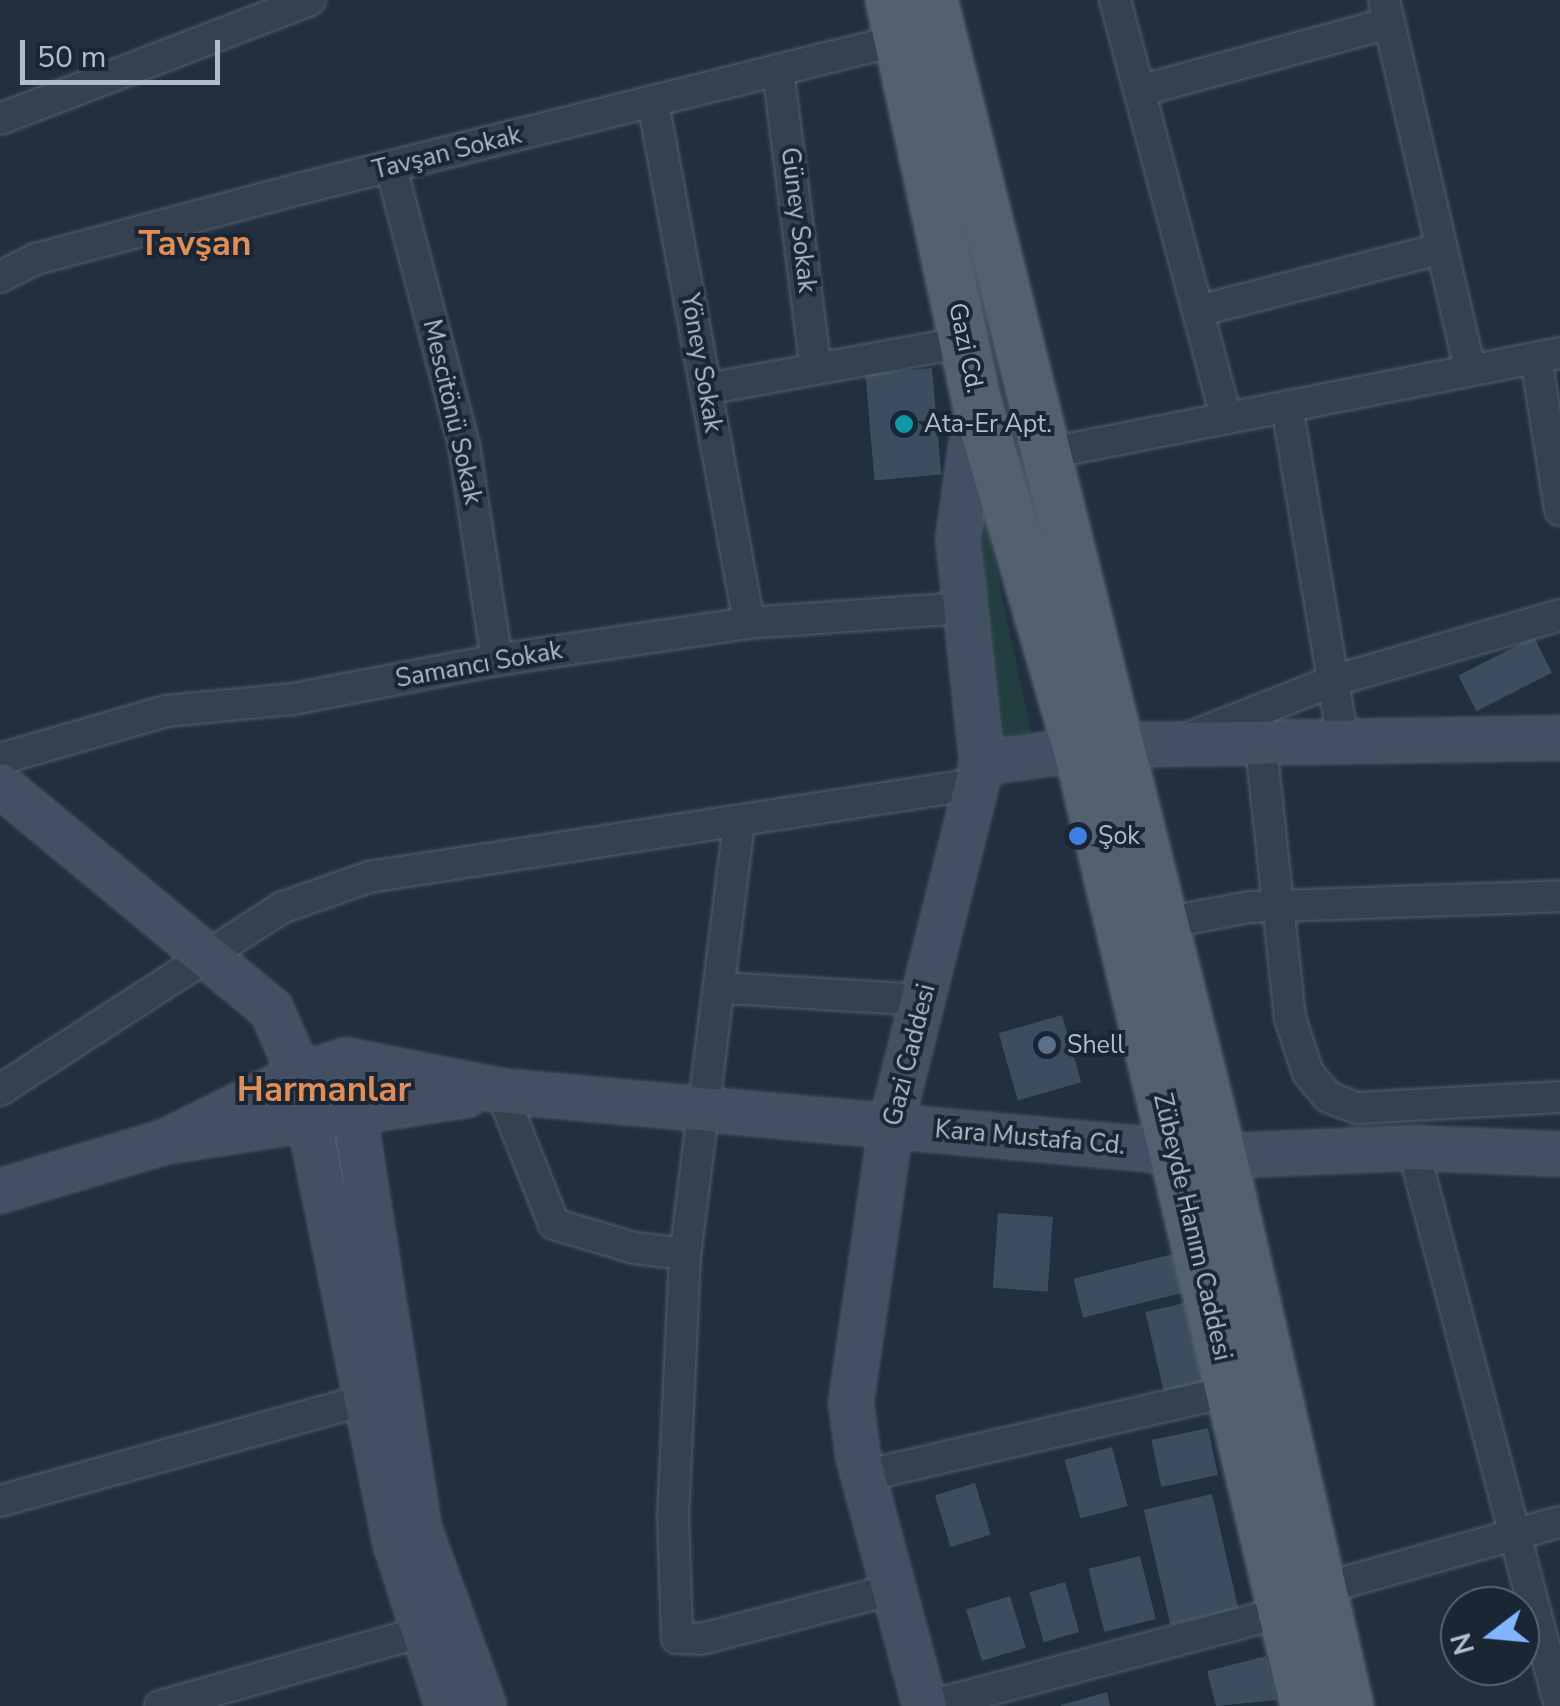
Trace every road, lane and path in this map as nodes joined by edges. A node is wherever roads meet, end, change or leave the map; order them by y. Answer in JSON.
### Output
{"nodes":[{"id":1,"x":310,"y":0,"type":"edge"},
{"id":2,"x":933,"y":0,"type":"edge"},
{"id":3,"x":1115,"y":0,"type":"edge"},
{"id":4,"x":1384,"y":12,"type":"edge"},
{"id":5,"x":894,"y":20,"type":"edge"},
{"id":6,"x":778,"y":70,"type":"junction"},
{"id":7,"x":1140,"y":91,"type":"junction"},
{"id":8,"x":653,"y":102,"type":"junction"},
{"id":9,"x":0,"y":119,"type":"edge"},
{"id":10,"x":391,"y":166,"type":"junction"},
{"id":11,"x":1440,"y":248,"type":"junction"},
{"id":12,"x":0,"y":277,"type":"edge"},
{"id":13,"x":1198,"y":311,"type":"junction"},
{"id":14,"x":965,"y":342,"type":"junction"},
{"id":15,"x":1548,"y":355,"type":"edge"},
{"id":16,"x":816,"y":369,"type":"junction"},
{"id":17,"x":1470,"y":370,"type":"junction"},
{"id":18,"x":706,"y":389,"type":"junction"},
{"id":19,"x":977,"y":402,"type":"junction"},
{"id":20,"x":1286,"y":406,"type":"junction"},
{"id":21,"x":1226,"y":417,"type":"junction"},
{"id":22,"x":1044,"y":454,"type":"junction"},
{"id":23,"x":1560,"y":510,"type":"edge"},
{"id":24,"x":965,"y":608,"type":"junction"},
{"id":25,"x":1560,"y":614,"type":"edge"},
{"id":26,"x":749,"y":624,"type":"junction"},
{"id":27,"x":497,"y":660,"type":"junction"},
{"id":28,"x":1334,"y":681,"type":"junction"},
{"id":29,"x":1560,"y":738,"type":"edge"},
{"id":30,"x":1167,"y":746,"type":"junction"},
{"id":31,"x":1261,"y":746,"type":"junction"},
{"id":32,"x":1344,"y":746,"type":"junction"},
{"id":33,"x":1097,"y":747,"type":"junction"},
{"id":34,"x":979,"y":774,"type":"junction"},
{"id":35,"x":1,"y":782,"type":"edge"},
{"id":36,"x":739,"y":823,"type":"junction"},
{"id":37,"x":1560,"y":896,"type":"edge"},
{"id":38,"x":1277,"y":908,"type":"junction"},
{"id":39,"x":1158,"y":924,"type":"junction"},
{"id":40,"x":204,"y":954,"type":"junction"},
{"id":41,"x":723,"y":988,"type":"junction"},
{"id":42,"x":923,"y":1000,"type":"junction"},
{"id":43,"x":346,"y":1060,"type":"junction"},
{"id":44,"x":300,"y":1074,"type":"junction"},
{"id":45,"x":0,"y":1090,"type":"edge"},
{"id":46,"x":501,"y":1090,"type":"junction"},
{"id":47,"x":1560,"y":1097,"type":"edge"},
{"id":48,"x":707,"y":1109,"type":"junction"},
{"id":49,"x":354,"y":1110,"type":"junction"},
{"id":50,"x":306,"y":1118,"type":"junction"},
{"id":51,"x":891,"y":1125,"type":"junction"},
{"id":52,"x":164,"y":1142,"type":"junction"},
{"id":53,"x":1413,"y":1148,"type":"junction"},
{"id":54,"x":1174,"y":1150,"type":"junction"},
{"id":55,"x":1560,"y":1154,"type":"edge"},
{"id":56,"x":1222,"y":1156,"type":"junction"},
{"id":57,"x":0,"y":1191,"type":"edge"},
{"id":58,"x":686,"y":1254,"type":"junction"},
{"id":59,"x":1231,"y":1391,"type":"junction"},
{"id":60,"x":364,"y":1400,"type":"junction"},
{"id":61,"x":863,"y":1476,"type":"junction"},
{"id":62,"x":0,"y":1501,"type":"edge"},
{"id":63,"x":1560,"y":1522,"type":"edge"},
{"id":64,"x":1512,"y":1530,"type":"junction"},
{"id":65,"x":894,"y":1589,"type":"junction"},
{"id":66,"x":1302,"y":1601,"type":"junction"},
{"id":67,"x":422,"y":1632,"type":"junction"},
{"id":68,"x":160,"y":1706,"type":"edge"},
{"id":69,"x":447,"y":1706,"type":"edge"},
{"id":70,"x":484,"y":1706,"type":"edge"},
{"id":71,"x":927,"y":1706,"type":"edge"},
{"id":72,"x":1304,"y":1706,"type":"edge"},
{"id":73,"x":1349,"y":1706,"type":"edge"},
{"id":74,"x":1560,"y":1706,"type":"edge"}],
"edges":[{"from":1,"to":9,"type":"street"},
{"from":2,"to":22,"type":"main road","name":"Gazi Cd."},
{"from":3,"to":7,"type":"street"},
{"from":4,"to":7,"type":"street"},
{"from":4,"to":11,"type":"street"},
{"from":5,"to":6,"type":"street","name":"Tavşan Sokak"},
{"from":5,"to":14,"type":"main road","name":"Gazi Cd."},
{"from":6,"to":8,"type":"street","name":"Tavşan Sokak"},
{"from":6,"to":16,"type":"street","name":"Güney Sokak"},
{"from":7,"to":13,"type":"street"},
{"from":8,"to":10,"type":"street","name":"Tavşan Sokak"},
{"from":8,"to":18,"type":"street","name":"Yöney Sokak"},
{"from":10,"to":12,"type":"street","name":"Tavşan Sokak"},
{"from":10,"to":27,"type":"street","name":"Mescitönü Sokak"},
{"from":11,"to":13,"type":"street"},
{"from":11,"to":17,"type":"street"},
{"from":13,"to":21,"type":"street"},
{"from":14,"to":16,"type":"street"},
{"from":14,"to":19,"type":"main road","name":"Gazi Cd."},
{"from":15,"to":17,"type":"street"},
{"from":15,"to":23,"type":"street"},
{"from":16,"to":18,"type":"street"},
{"from":17,"to":20,"type":"street"},
{"from":18,"to":26,"type":"street","name":"Yöney Sokak"},
{"from":19,"to":24,"type":"street","name":"Gazi Caddesi"},
{"from":19,"to":33,"type":"main road","name":"Gazi Cd."},
{"from":20,"to":21,"type":"street"},
{"from":20,"to":28,"type":"street"},
{"from":21,"to":22,"type":"street"},
{"from":22,"to":33,"type":"main road","name":"Gazi Cd."},
{"from":24,"to":26,"type":"street","name":"Samancı Sokak"},
{"from":24,"to":34,"type":"street","name":"Gazi Caddesi"},
{"from":25,"to":28,"type":"street"},
{"from":26,"to":27,"type":"street","name":"Samancı Sokak"},
{"from":27,"to":35,"type":"street","name":"Samancı Sokak"},
{"from":28,"to":30,"type":"street"},
{"from":28,"to":32,"type":"street"},
{"from":29,"to":32,"type":"street"},
{"from":30,"to":31,"type":"street"},
{"from":30,"to":33,"type":"street"},
{"from":31,"to":32,"type":"street"},
{"from":31,"to":38,"type":"street"},
{"from":33,"to":34,"type":"street"},
{"from":33,"to":39,"type":"main road"},
{"from":33,"to":54,"type":"main road","name":"Zübeyde Hanım Caddesi"},
{"from":34,"to":36,"type":"street"},
{"from":34,"to":42,"type":"street","name":"Gazi Caddesi"},
{"from":35,"to":40,"type":"street"},
{"from":36,"to":40,"type":"street"},
{"from":36,"to":41,"type":"street"},
{"from":37,"to":38,"type":"street"},
{"from":38,"to":39,"type":"street"},
{"from":38,"to":47,"type":"street"},
{"from":39,"to":56,"type":"main road"},
{"from":40,"to":44,"type":"street"},
{"from":40,"to":45,"type":"street"},
{"from":41,"to":42,"type":"street"},
{"from":41,"to":48,"type":"street"},
{"from":42,"to":51,"type":"street","name":"Gazi Caddesi"},
{"from":43,"to":44,"type":"street"},
{"from":43,"to":46,"type":"street"},
{"from":43,"to":49,"type":"street"},
{"from":44,"to":50,"type":"street"},
{"from":44,"to":52,"type":"street"},
{"from":46,"to":48,"type":"street","name":"Kara Mustafa Cd."},
{"from":46,"to":49,"type":"street"},
{"from":46,"to":58,"type":"street"},
{"from":48,"to":51,"type":"street","name":"Kara Mustafa Cd."},
{"from":48,"to":58,"type":"street"},
{"from":49,"to":50,"type":"street"},
{"from":49,"to":70,"type":"street"},
{"from":50,"to":52,"type":"street"},
{"from":50,"to":60,"type":"street"},
{"from":51,"to":54,"type":"street","name":"Kara Mustafa Cd."},
{"from":51,"to":61,"type":"street","name":"Gazi Caddesi"},
{"from":52,"to":57,"type":"street"},
{"from":53,"to":55,"type":"street","name":"Kara Mustafa Cd."},
{"from":53,"to":56,"type":"street","name":"Kara Mustafa Cd."},
{"from":53,"to":64,"type":"street"},
{"from":54,"to":56,"type":"street","name":"Kara Mustafa Cd."},
{"from":54,"to":59,"type":"main road","name":"Zübeyde Hanım Caddesi"},
{"from":56,"to":66,"type":"main road"},
{"from":58,"to":65,"type":"street"},
{"from":59,"to":61,"type":"street"},
{"from":59,"to":66,"type":"main road","name":"Zübeyde Hanım Caddesi"},
{"from":60,"to":62,"type":"street"},
{"from":60,"to":67,"type":"street"},
{"from":61,"to":65,"type":"street","name":"Gazi Caddesi"},
{"from":63,"to":64,"type":"street"},
{"from":64,"to":66,"type":"street"},
{"from":64,"to":74,"type":"street"},
{"from":65,"to":71,"type":"street","name":"Gazi Caddesi"},
{"from":66,"to":71,"type":"street"},
{"from":66,"to":72,"type":"main road","name":"Zübeyde Hanım Caddesi"},
{"from":66,"to":73,"type":"main road"},
{"from":67,"to":68,"type":"street"},
{"from":67,"to":69,"type":"street"}]}
